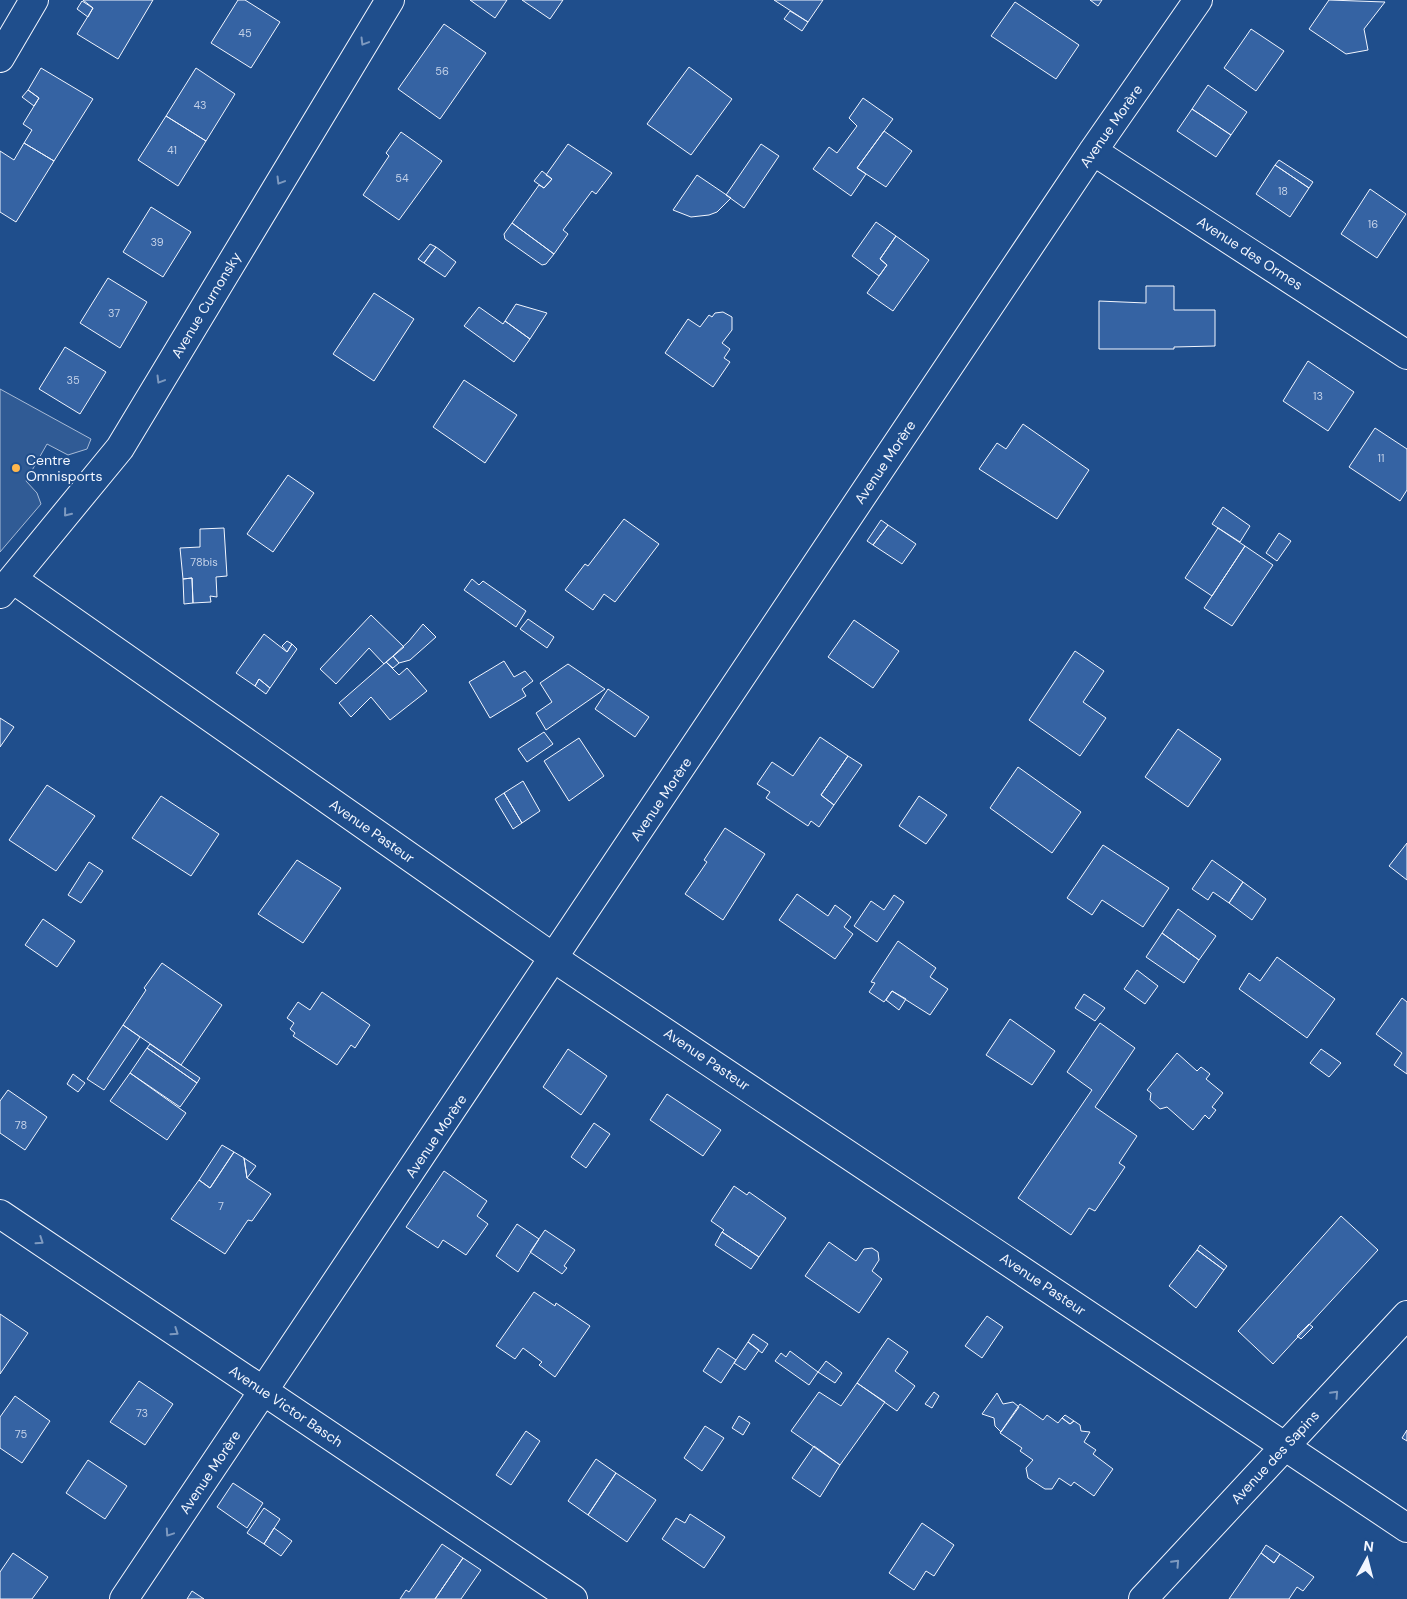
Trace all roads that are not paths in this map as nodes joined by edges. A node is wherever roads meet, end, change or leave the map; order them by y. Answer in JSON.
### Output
{"nodes":[{"id":1,"x":34,"y":0,"type":"edge"},
{"id":2,"x":390,"y":0,"type":"edge"},
{"id":3,"x":1198,"y":0,"type":"edge"},
{"id":4,"x":0,"y":58,"type":"edge"},
{"id":5,"x":1093,"y":151,"type":"junction"},
{"id":6,"x":1407,"y":355,"type":"edge"},
{"id":7,"x":7,"y":587,"type":"edge"},
{"id":8,"x":555,"y":958,"type":"junction"},
{"id":9,"x":0,"y":1214,"type":"edge"},
{"id":10,"x":1407,"y":1315,"type":"edge"},
{"id":11,"x":264,"y":1392,"type":"junction"},
{"id":12,"x":1286,"y":1446,"type":"junction"},
{"id":13,"x":1407,"y":1528,"type":"edge"},
{"id":14,"x":124,"y":1599,"type":"edge"},
{"id":15,"x":572,"y":1599,"type":"edge"},
{"id":16,"x":1143,"y":1599,"type":"edge"}],
"edges":[{"from":1,"to":4,"type":"street"},
{"from":2,"to":7,"type":"street","name":"Avenue Curnonsky","one_way":true},
{"from":3,"to":5,"type":"street","name":"Avenue Morère"},
{"from":5,"to":6,"type":"street","name":"Avenue des Ormes"},
{"from":5,"to":8,"type":"street","name":"Avenue Morère"},
{"from":7,"to":8,"type":"street","name":"Avenue Pasteur"},
{"from":8,"to":11,"type":"street","name":"Avenue Morère"},
{"from":8,"to":12,"type":"street","name":"Avenue Pasteur"},
{"from":9,"to":11,"type":"street","name":"Avenue Victor Basch","one_way":true},
{"from":12,"to":10,"type":"street","name":"Avenue des Sapins","one_way":true},
{"from":11,"to":14,"type":"street","name":"Avenue Morère","one_way":true},
{"from":11,"to":15,"type":"street","name":"Avenue Victor Basch"},
{"from":12,"to":13,"type":"street","name":"Avenue Pasteur"},
{"from":16,"to":12,"type":"street","name":"Avenue des Sapins","one_way":true}]}
